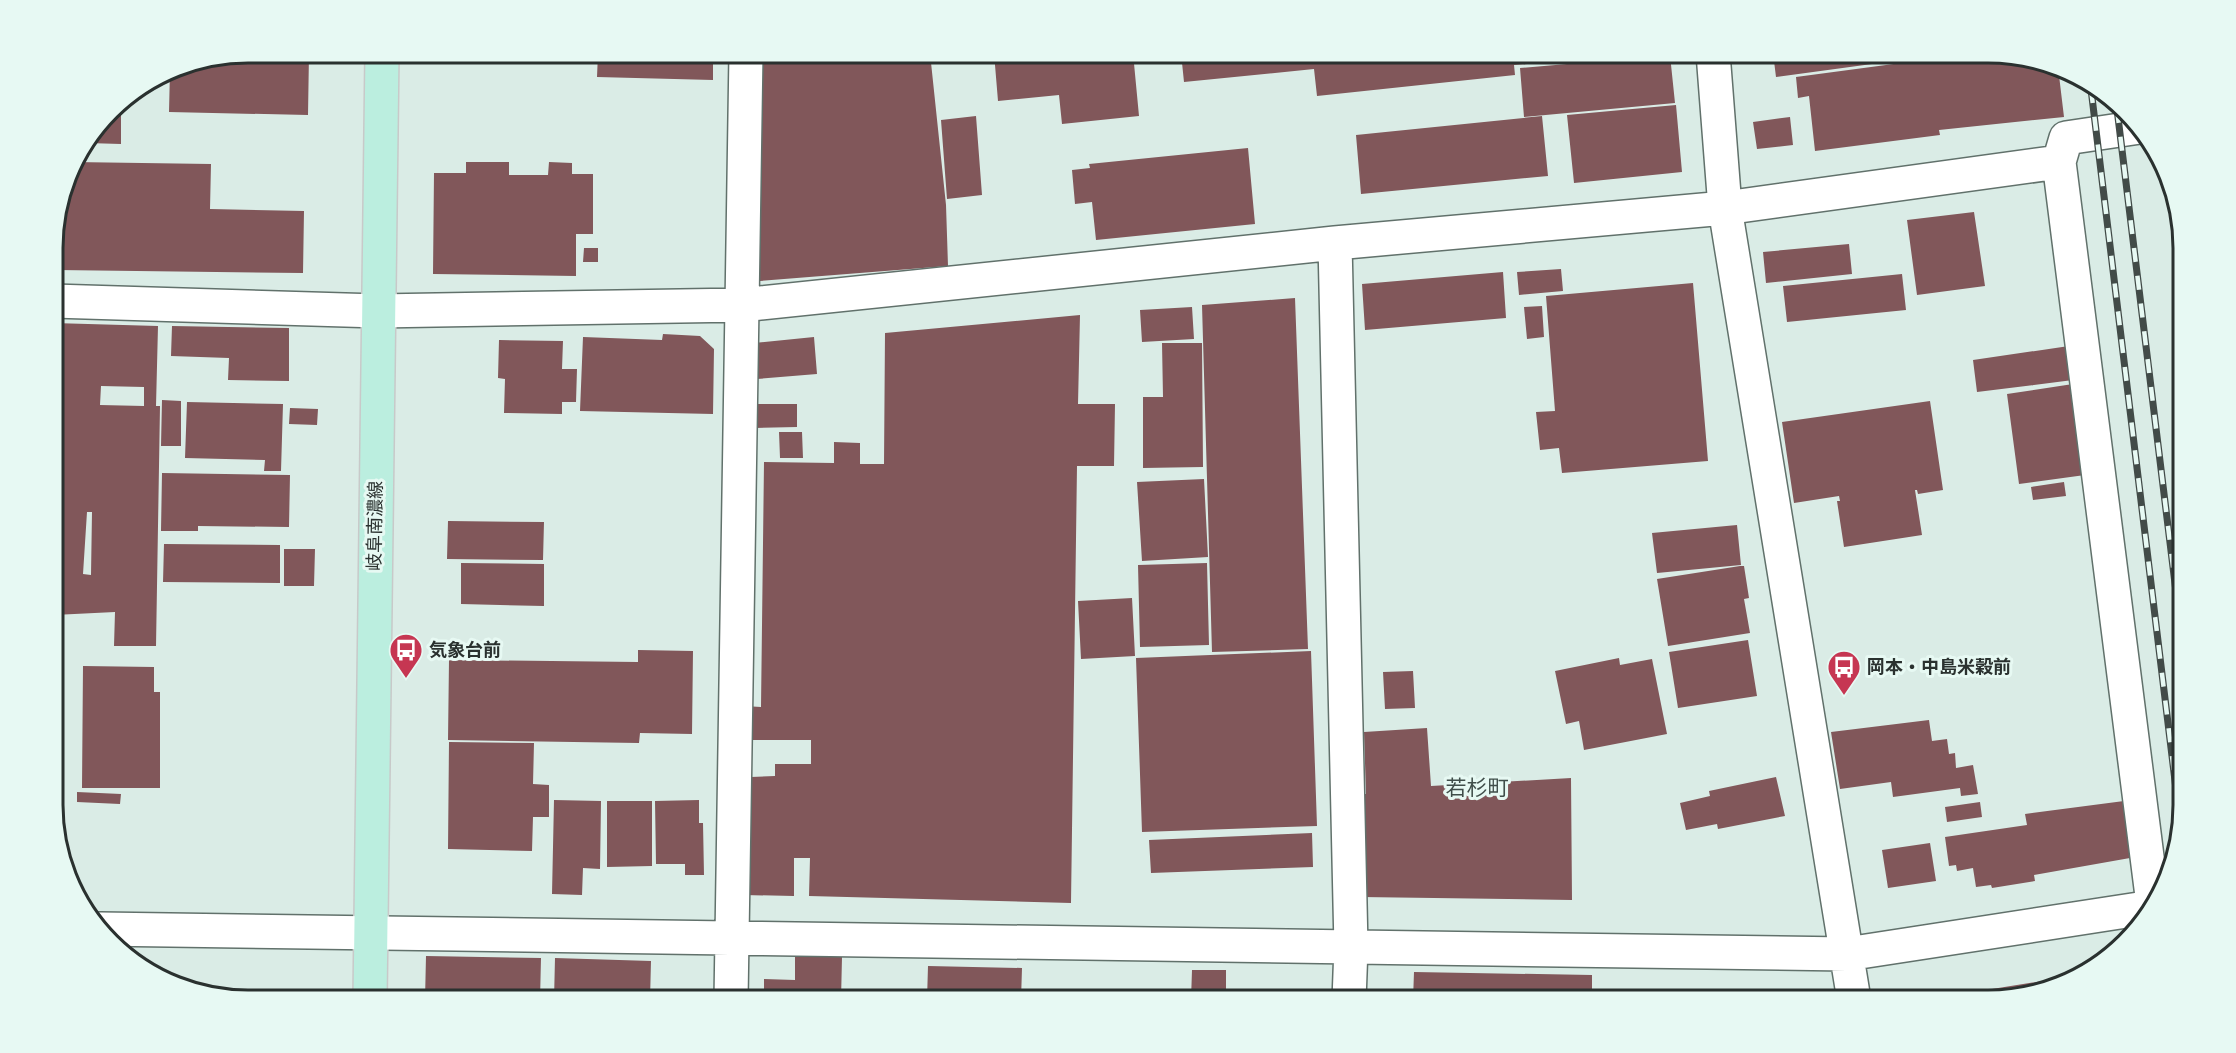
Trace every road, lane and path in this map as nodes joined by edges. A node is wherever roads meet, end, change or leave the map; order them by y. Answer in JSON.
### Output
{"nodes":[{"id":1,"x":382,"y":63,"type":"edge"},
{"id":2,"x":746,"y":63,"type":"edge"},
{"id":3,"x":1714,"y":63,"type":"edge"},
{"id":4,"x":2129,"y":129,"type":"edge"},
{"id":5,"x":2059,"y":162,"type":"junction"},
{"id":6,"x":1725,"y":208,"type":"junction"},
{"id":7,"x":1335,"y":243,"type":"junction"},
{"id":8,"x":63,"y":301,"type":"edge"},
{"id":9,"x":742,"y":305,"type":"junction"},
{"id":10,"x":378,"y":311,"type":"junction"},
{"id":11,"x":2150,"y":892,"type":"edge"},
{"id":12,"x":2142,"y":907,"type":"edge"},
{"id":13,"x":111,"y":929,"type":"edge"},
{"id":14,"x":371,"y":933,"type":"junction"},
{"id":15,"x":732,"y":937,"type":"junction"},
{"id":16,"x":1351,"y":947,"type":"junction"},
{"id":17,"x":1847,"y":954,"type":"junction"},
{"id":18,"x":370,"y":990,"type":"edge"},
{"id":19,"x":731,"y":990,"type":"edge"},
{"id":20,"x":1349,"y":990,"type":"edge"},
{"id":21,"x":1852,"y":990,"type":"edge"}],
"edges":[{"from":1,"to":10,"type":"main road","name":"岐阜南濃線"},
{"from":2,"to":9,"type":"street"},
{"from":3,"to":6,"type":"street"},
{"from":4,"to":5,"type":"street"},
{"from":5,"to":6,"type":"street"},
{"from":5,"to":11,"type":"street"},
{"from":6,"to":7,"type":"street"},
{"from":6,"to":17,"type":"street"},
{"from":7,"to":9,"type":"street"},
{"from":7,"to":16,"type":"street"},
{"from":8,"to":10,"type":"street"},
{"from":9,"to":10,"type":"street"},
{"from":9,"to":15,"type":"street"},
{"from":10,"to":14,"type":"main road","name":"岐阜南濃線"},
{"from":12,"to":17,"type":"street"},
{"from":13,"to":14,"type":"street"},
{"from":14,"to":15,"type":"street"},
{"from":14,"to":18,"type":"main road","name":"岐阜南濃線"},
{"from":15,"to":16,"type":"street"},
{"from":15,"to":19,"type":"street"},
{"from":16,"to":17,"type":"street"},
{"from":16,"to":20,"type":"street"},
{"from":17,"to":21,"type":"street"}]}
